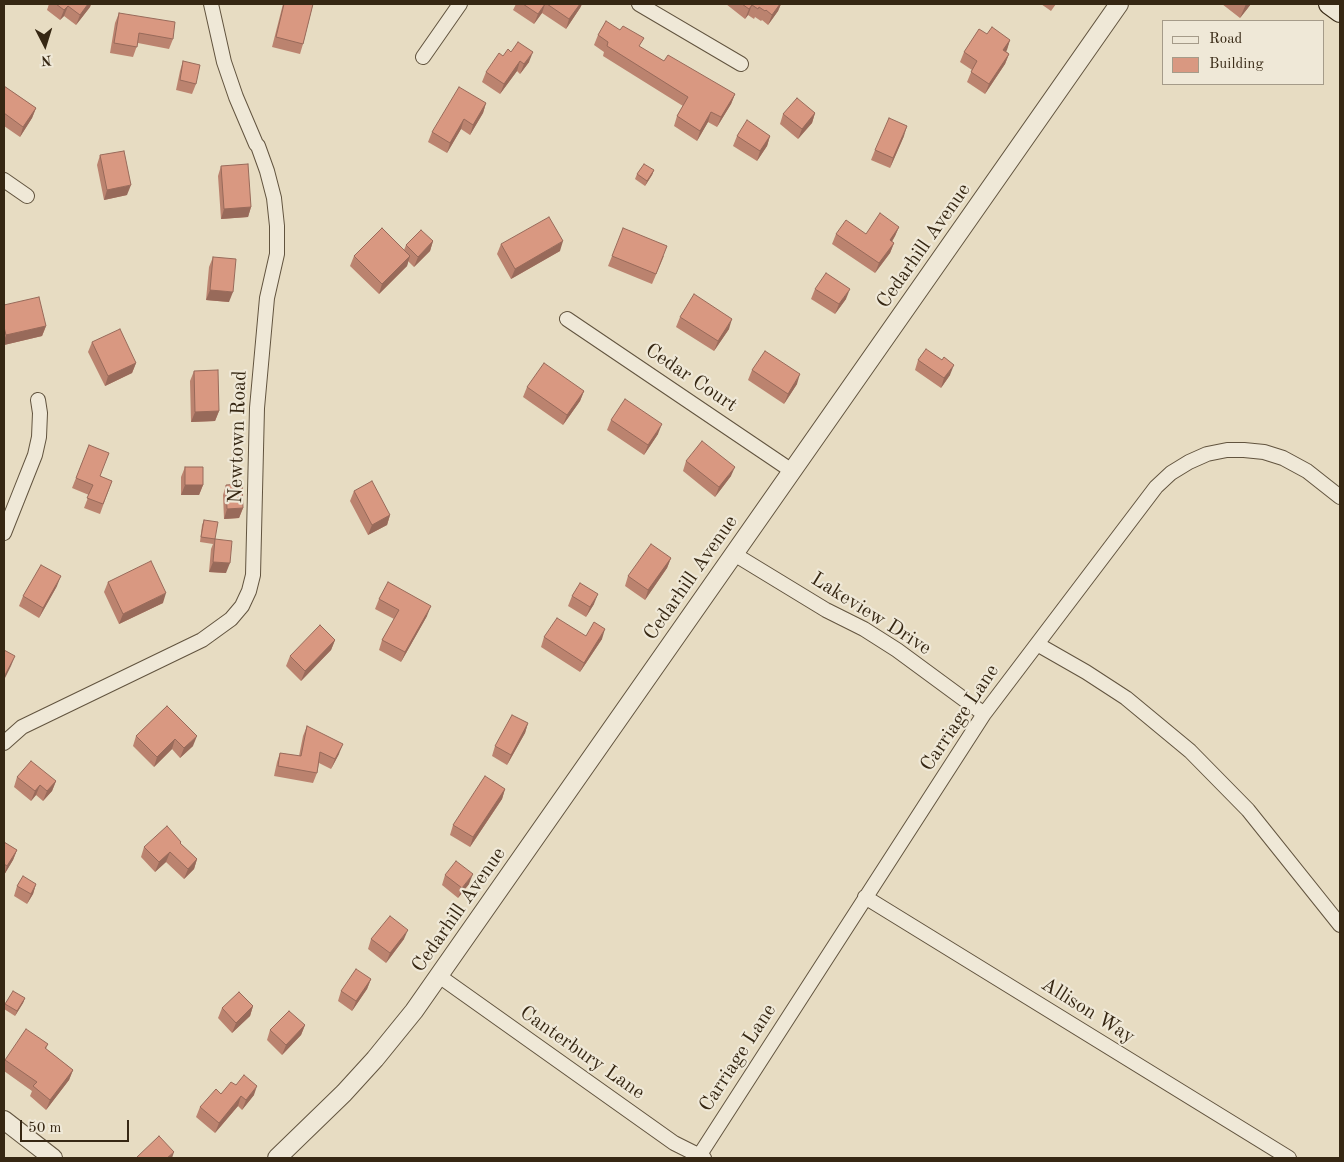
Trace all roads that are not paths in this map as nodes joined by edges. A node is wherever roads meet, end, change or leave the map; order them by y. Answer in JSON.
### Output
{"nodes":[{"id":1,"x":211,"y":4,"type":"edge"},
{"id":2,"x":460,"y":4,"type":"edge"},
{"id":3,"x":639,"y":4,"type":"edge"},
{"id":4,"x":1119,"y":4,"type":"edge"},
{"id":5,"x":1329,"y":4,"type":"edge"},
{"id":6,"x":1340,"y":12,"type":"edge"},
{"id":7,"x":423,"y":57,"type":"dead end"},
{"id":8,"x":741,"y":64,"type":"dead end"},
{"id":9,"x":4,"y":180,"type":"edge"},
{"id":10,"x":27,"y":196,"type":"dead end"},
{"id":11,"x":567,"y":319,"type":"dead end"},
{"id":12,"x":38,"y":400,"type":"dead end"},
{"id":13,"x":792,"y":471,"type":"junction"},
{"id":14,"x":1340,"y":497,"type":"edge"},
{"id":15,"x":4,"y":533,"type":"edge"},
{"id":16,"x":734,"y":554,"type":"junction"},
{"id":17,"x":1036,"y":644,"type":"junction"},
{"id":18,"x":984,"y":714,"type":"junction"},
{"id":19,"x":4,"y":743,"type":"edge"},
{"id":20,"x":866,"y":897,"type":"junction"},
{"id":21,"x":1340,"y":925,"type":"edge"},
{"id":22,"x":439,"y":976,"type":"junction"},
{"id":23,"x":4,"y":1120,"type":"edge"},
{"id":24,"x":701,"y":1157,"type":"edge"},
{"id":25,"x":53,"y":1158,"type":"edge"},
{"id":26,"x":277,"y":1158,"type":"edge"},
{"id":27,"x":1289,"y":1158,"type":"edge"}],
"edges":[{"from":1,"to":19,"type":"street","name":"Newtown Road"},
{"from":2,"to":7,"type":"street"},
{"from":3,"to":8,"type":"street"},
{"from":4,"to":13,"type":"street","name":"Cedarhill Avenue"},
{"from":5,"to":6,"type":"main road"},
{"from":9,"to":10,"type":"street"},
{"from":11,"to":13,"type":"street","name":"Cedar Court"},
{"from":12,"to":15,"type":"street"},
{"from":13,"to":16,"type":"street","name":"Cedarhill Avenue"},
{"from":14,"to":17,"type":"street","name":"Carriage Lane"},
{"from":16,"to":18,"type":"street","name":"Lakeview Drive"},
{"from":16,"to":22,"type":"street","name":"Cedarhill Avenue"},
{"from":17,"to":18,"type":"street","name":"Carriage Lane"},
{"from":17,"to":21,"type":"street"},
{"from":18,"to":20,"type":"street","name":"Carriage Lane"},
{"from":20,"to":24,"type":"street","name":"Carriage Lane"},
{"from":20,"to":27,"type":"street","name":"Allison Way"},
{"from":22,"to":24,"type":"street","name":"Canterbury Lane"},
{"from":22,"to":26,"type":"street","name":"Cedarhill Avenue"},
{"from":23,"to":25,"type":"street"}]}
